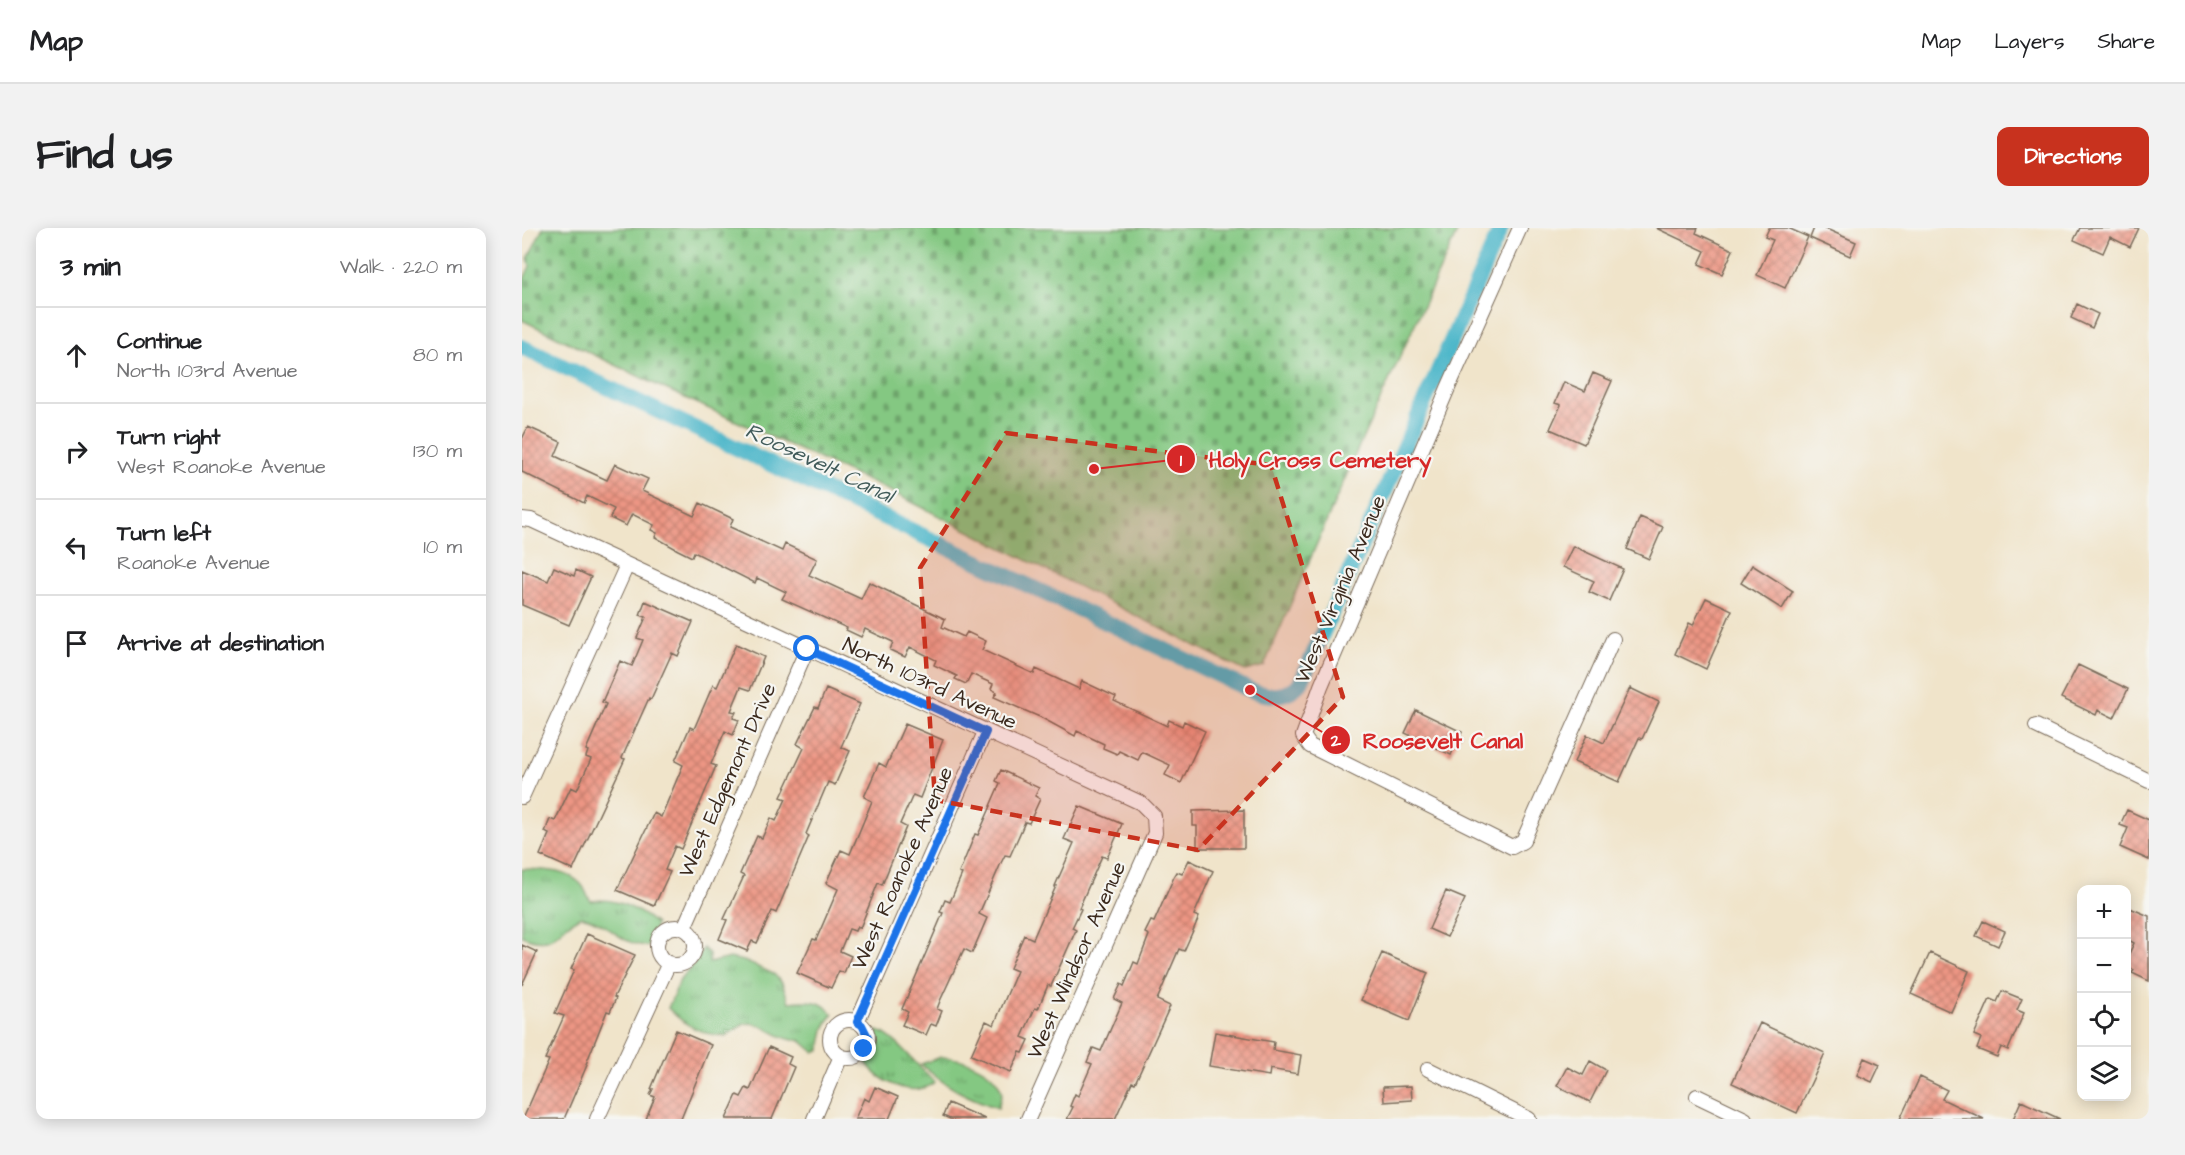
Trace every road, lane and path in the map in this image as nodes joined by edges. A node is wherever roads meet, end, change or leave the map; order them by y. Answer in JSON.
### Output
{"nodes":[{"id":1,"x":1520,"y":228,"type":"edge"},
{"id":2,"x":522,"y":519,"type":"edge"},
{"id":3,"x":627,"y":565,"type":"junction"},
{"id":4,"x":1613,"y":639,"type":"dead end"},
{"id":5,"x":807,"y":649,"type":"junction"},
{"id":6,"x":2036,"y":726,"type":"dead end"},
{"id":7,"x":986,"y":732,"type":"junction"},
{"id":8,"x":2149,"y":781,"type":"edge"},
{"id":9,"x":522,"y":797,"type":"edge"},
{"id":10,"x":1155,"y":816,"type":"joint"},
{"id":11,"x":684,"y":928,"type":"junction"},
{"id":12,"x":669,"y":963,"type":"junction"},
{"id":13,"x":857,"y":1022,"type":"junction"},
{"id":14,"x":841,"y":1056,"type":"junction"},
{"id":15,"x":1428,"y":1069,"type":"dead end"},
{"id":16,"x":1697,"y":1096,"type":"dead end"},
{"id":17,"x":597,"y":1119,"type":"edge"},
{"id":18,"x":814,"y":1119,"type":"edge"},
{"id":19,"x":1028,"y":1119,"type":"edge"},
{"id":20,"x":1529,"y":1119,"type":"edge"},
{"id":21,"x":1745,"y":1119,"type":"edge"}],
"edges":[{"from":1,"to":4,"type":"street","name":"West Virginia Avenue"},
{"from":2,"to":3,"type":"street","name":"North 103rd Avenue"},
{"from":3,"to":5,"type":"street","name":"North 103rd Avenue"},
{"from":3,"to":9,"type":"street"},
{"from":5,"to":7,"type":"street","name":"North 103rd Avenue"},
{"from":5,"to":11,"type":"street","name":"West Edgemont Drive"},
{"from":6,"to":8,"type":"street"},
{"from":7,"to":10,"type":"street","name":"North 103rd Avenue"},
{"from":7,"to":13,"type":"street","name":"West Roanoke Avenue"},
{"from":10,"to":19,"type":"street","name":"West Windsor Avenue"},
{"from":11,"to":12,"type":"street"},
{"from":11,"to":12,"type":"street"},
{"from":12,"to":17,"type":"street"},
{"from":13,"to":14,"type":"street"},
{"from":13,"to":14,"type":"street"},
{"from":14,"to":18,"type":"street"},
{"from":15,"to":20,"type":"street"},
{"from":16,"to":21,"type":"street"}]}
